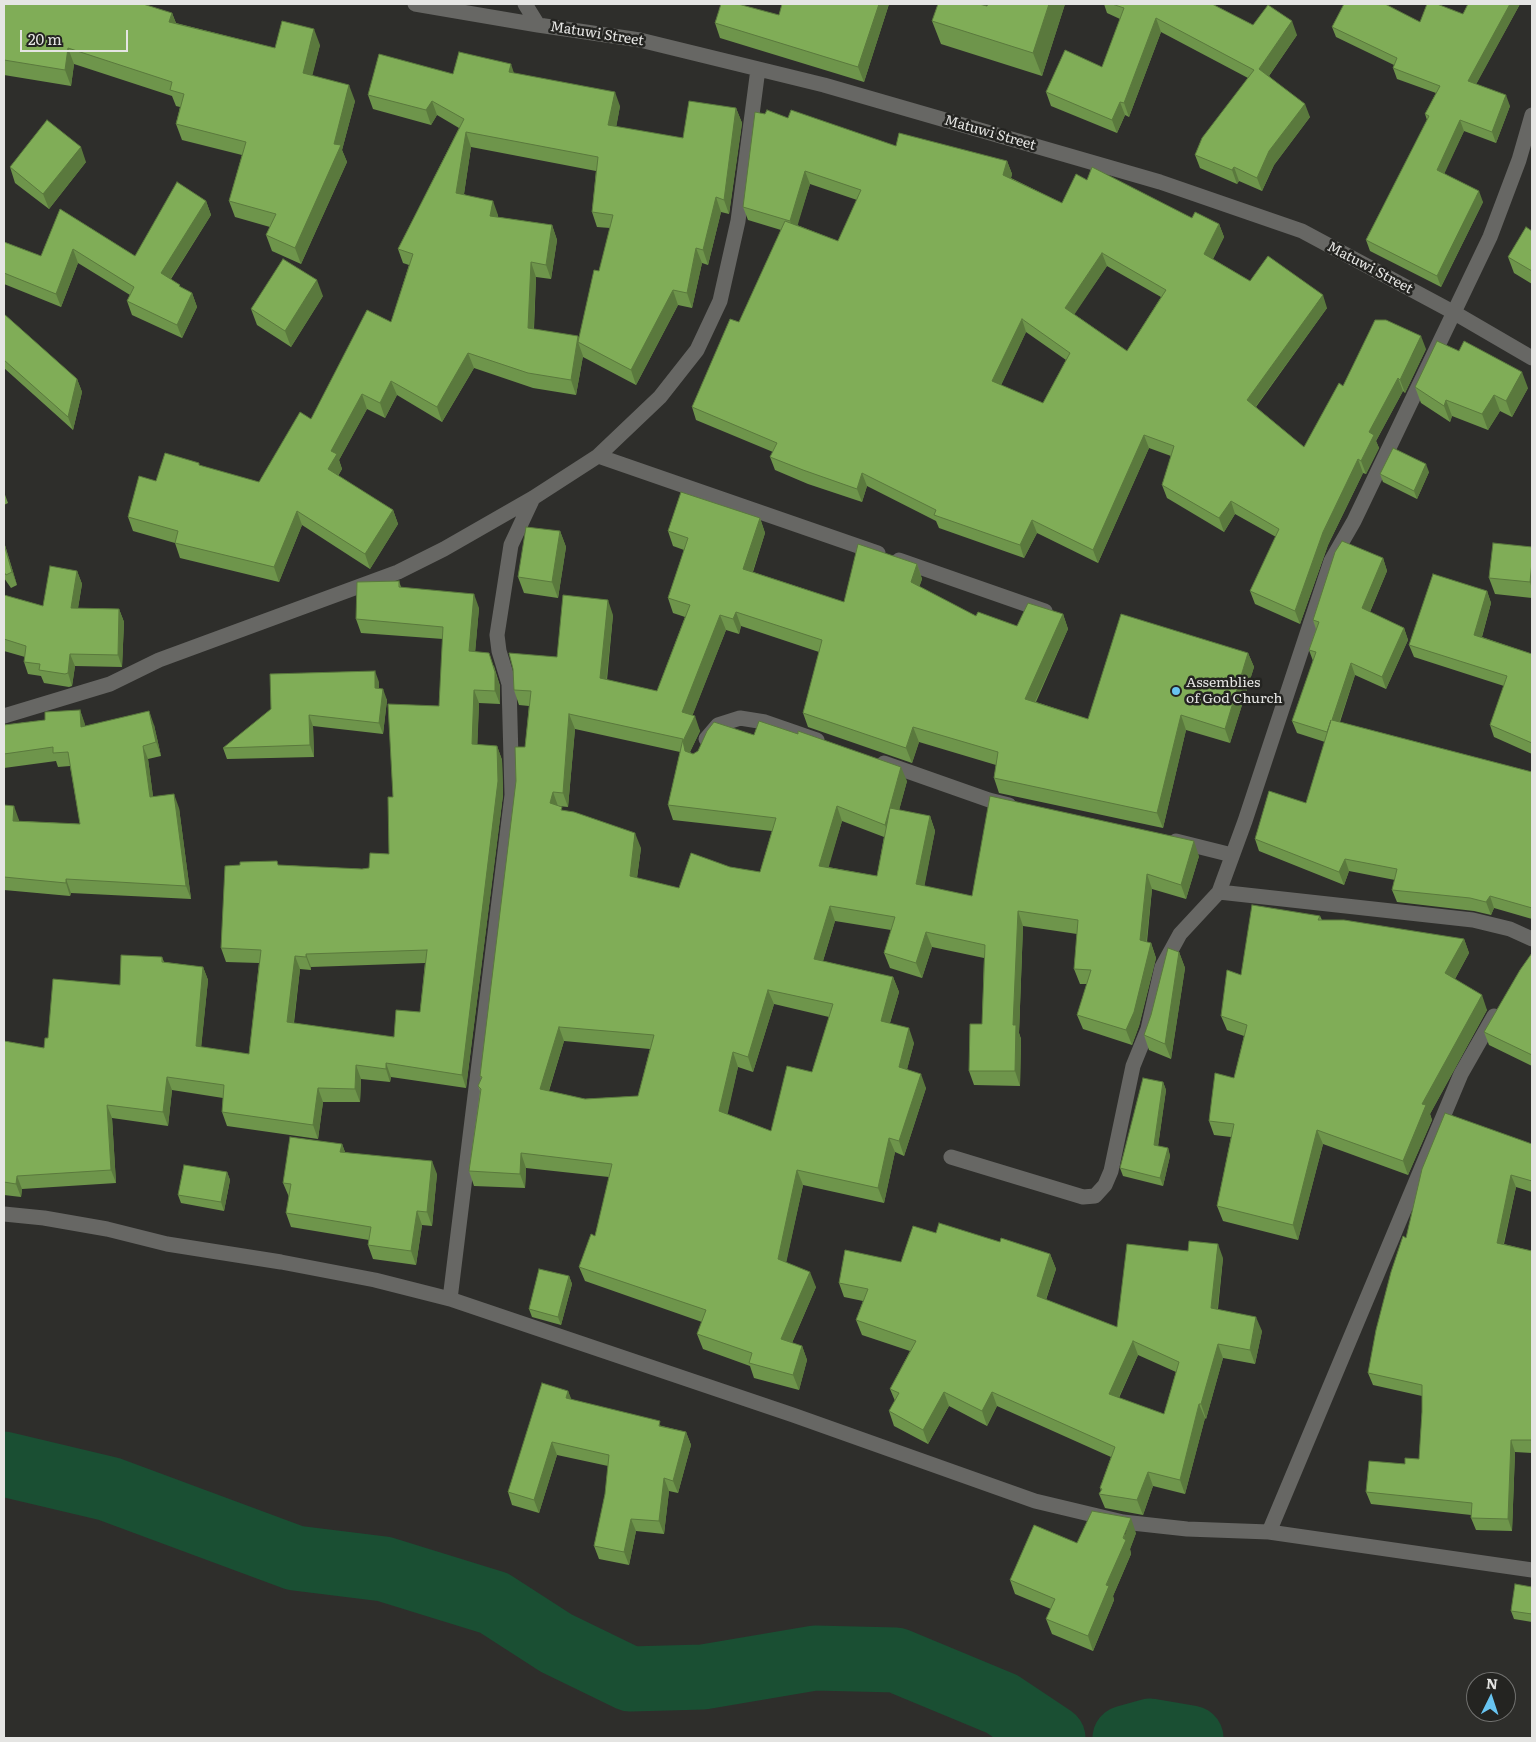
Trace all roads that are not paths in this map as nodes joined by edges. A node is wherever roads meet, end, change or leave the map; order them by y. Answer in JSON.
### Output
{"nodes":[{"id":1,"x":414,"y":4,"type":"edge"},
{"id":2,"x":525,"y":4,"type":"edge"},
{"id":3,"x":538,"y":25,"type":"junction"},
{"id":4,"x":758,"y":69,"type":"junction"},
{"id":5,"x":1532,"y":115,"type":"edge"},
{"id":6,"x":1453,"y":312,"type":"junction"},
{"id":7,"x":1532,"y":358,"type":"edge"},
{"id":8,"x":598,"y":456,"type":"junction"},
{"id":9,"x":533,"y":498,"type":"junction"},
{"id":10,"x":1052,"y":614,"type":"edge"},
{"id":11,"x":4,"y":716,"type":"edge"},
{"id":12,"x":830,"y":744,"type":"edge"},
{"id":13,"x":700,"y":750,"type":"edge"},
{"id":14,"x":868,"y":758,"type":"edge"},
{"id":15,"x":1026,"y":808,"type":"edge"},
{"id":16,"x":1162,"y":838,"type":"edge"},
{"id":17,"x":1232,"y":856,"type":"junction"},
{"id":18,"x":1219,"y":892,"type":"junction"},
{"id":19,"x":1532,"y":939,"type":"edge"},
{"id":20,"x":1503,"y":1001,"type":"edge"},
{"id":21,"x":951,"y":1157,"type":"dead end"},
{"id":22,"x":4,"y":1214,"type":"edge"},
{"id":23,"x":450,"y":1299,"type":"junction"},
{"id":24,"x":1269,"y":1532,"type":"junction"},
{"id":25,"x":1532,"y":1570,"type":"edge"}],
"edges":[{"from":1,"to":3,"type":"street","name":"Matuwi Street"},
{"from":2,"to":3,"type":"street"},
{"from":3,"to":4,"type":"street","name":"Matuwi Street"},
{"from":4,"to":6,"type":"street","name":"Matuwi Street"},
{"from":4,"to":8,"type":"street"},
{"from":5,"to":6,"type":"street"},
{"from":6,"to":7,"type":"street","name":"Matuwi Street"},
{"from":6,"to":17,"type":"street"},
{"from":8,"to":9,"type":"street"},
{"from":8,"to":10,"type":"street"},
{"from":9,"to":11,"type":"street"},
{"from":9,"to":23,"type":"street"},
{"from":12,"to":13,"type":"street"},
{"from":14,"to":15,"type":"street"},
{"from":16,"to":17,"type":"street"},
{"from":17,"to":18,"type":"street"},
{"from":18,"to":19,"type":"street"},
{"from":18,"to":21,"type":"street"},
{"from":20,"to":24,"type":"street"},
{"from":22,"to":23,"type":"street"},
{"from":23,"to":24,"type":"street"},
{"from":24,"to":25,"type":"street"}]}
